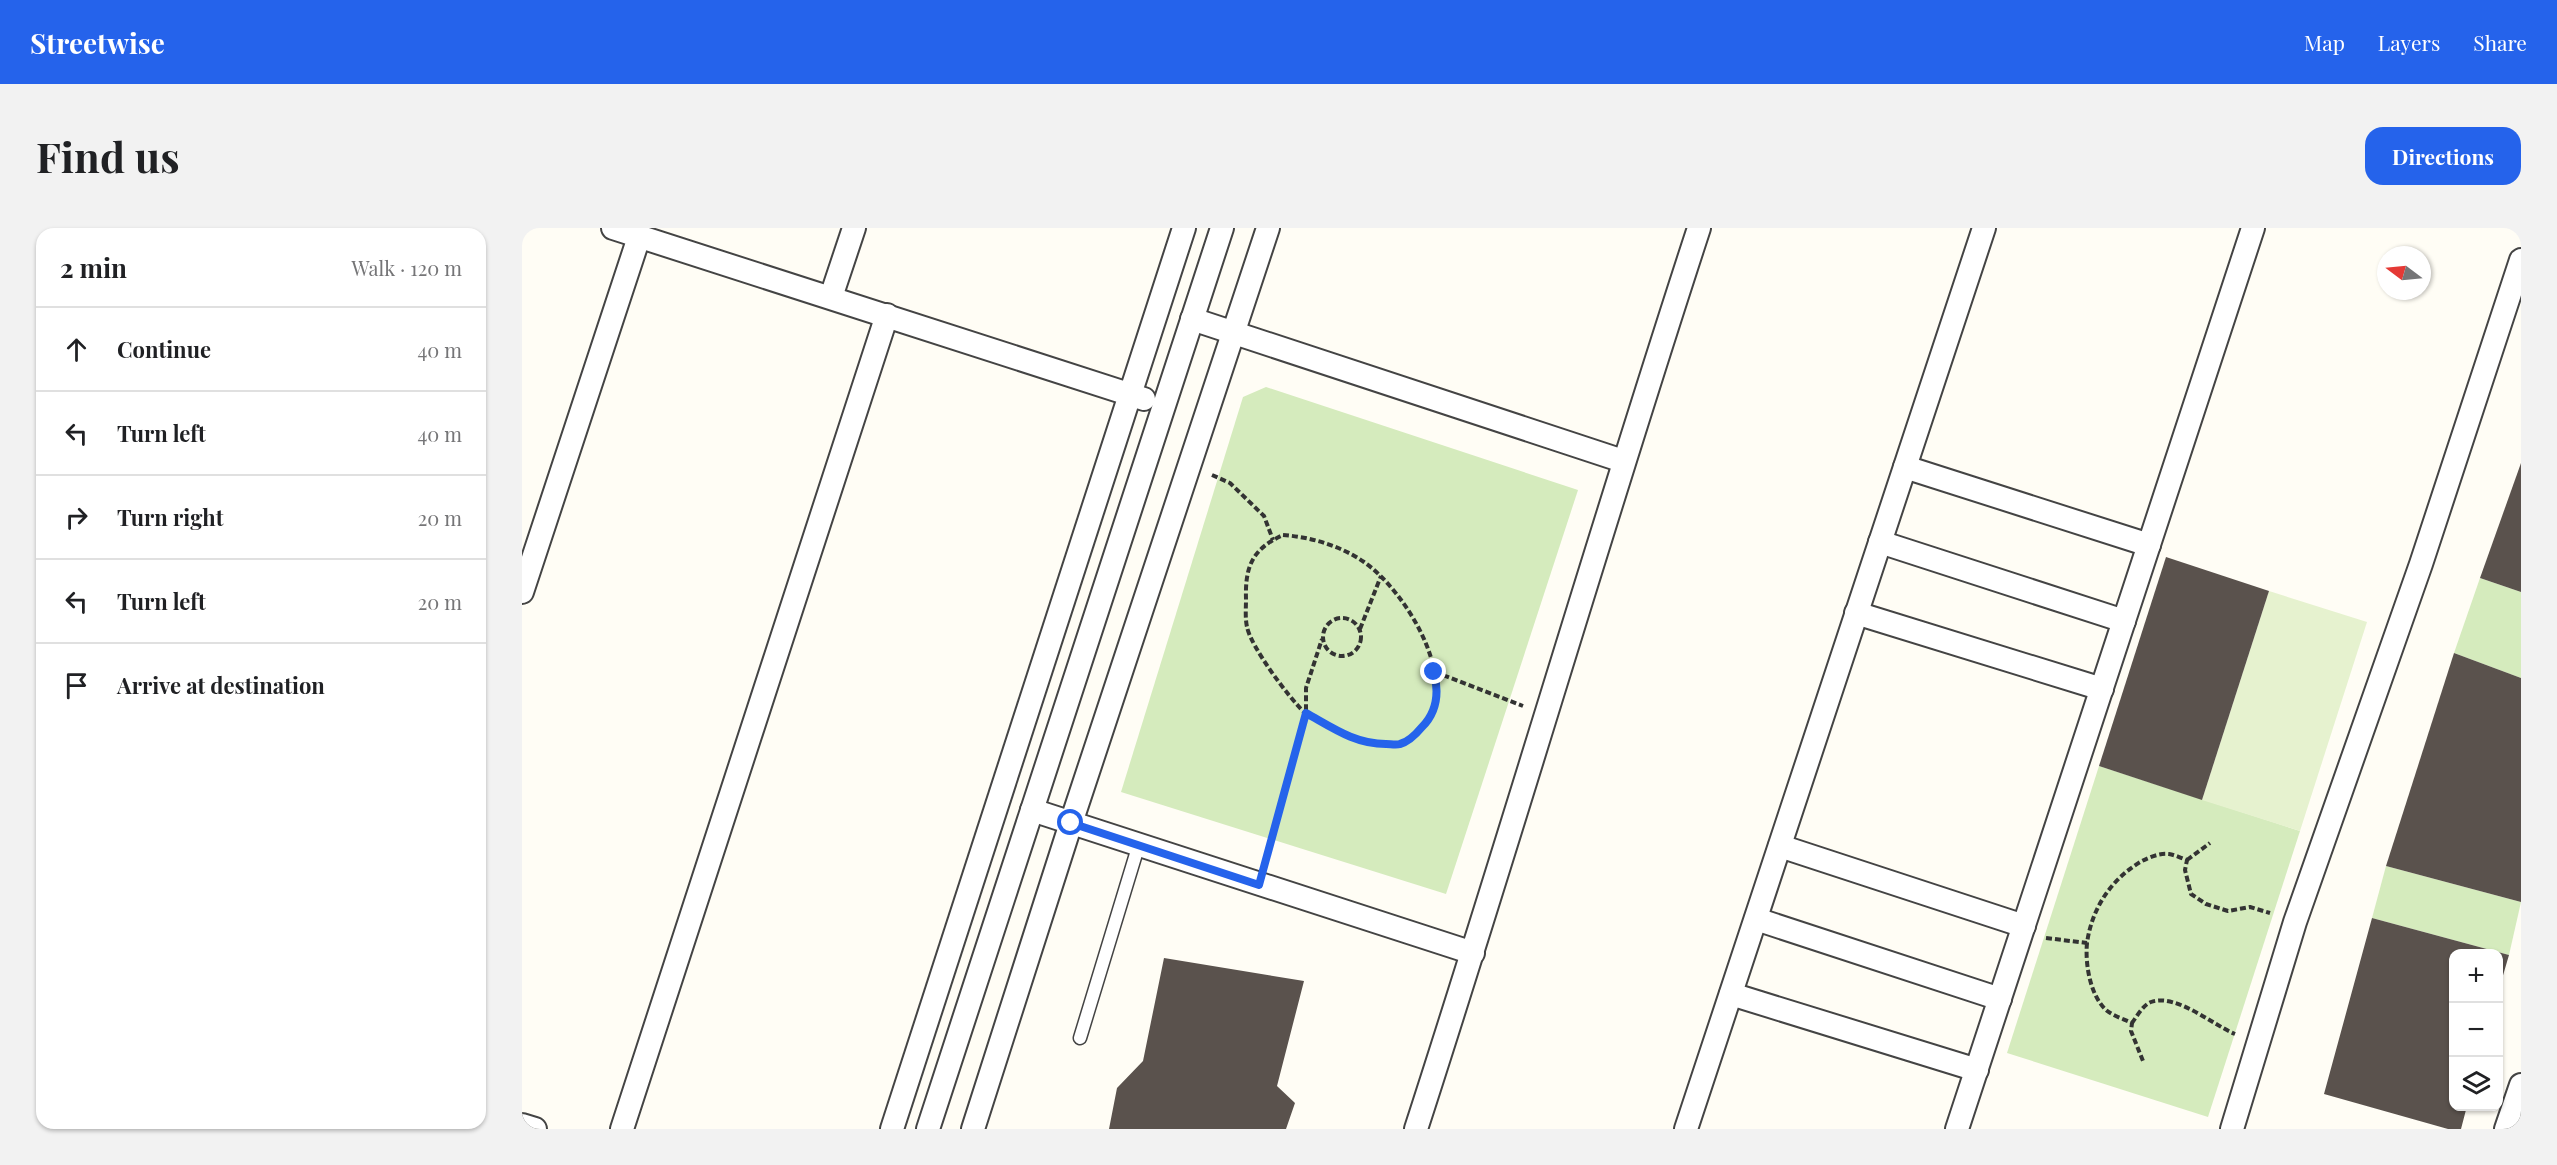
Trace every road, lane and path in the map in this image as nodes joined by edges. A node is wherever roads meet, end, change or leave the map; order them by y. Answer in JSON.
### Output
{"nodes":[{"id":1,"x":613,"y":228,"type":"edge"},
{"id":2,"x":854,"y":228,"type":"edge"},
{"id":3,"x":1184,"y":228,"type":"edge"},
{"id":4,"x":1222,"y":228,"type":"edge"},
{"id":5,"x":1268,"y":228,"type":"edge"},
{"id":6,"x":1699,"y":228,"type":"edge"},
{"id":7,"x":1984,"y":228,"type":"edge"},
{"id":8,"x":2253,"y":228,"type":"edge"},
{"id":9,"x":639,"y":237,"type":"junction"},
{"id":10,"x":2521,"y":260,"type":"edge"},
{"id":11,"x":831,"y":297,"type":"junction"},
{"id":12,"x":887,"y":315,"type":"junction"},
{"id":13,"x":1192,"y":319,"type":"junction"},
{"id":14,"x":1235,"y":331,"type":"junction"},
{"id":15,"x":1132,"y":394,"type":"junction"},
{"id":16,"x":1163,"y":405,"type":"junction"},
{"id":17,"x":1623,"y":461,"type":"junction"},
{"id":18,"x":1187,"y":467,"type":"junction"},
{"id":19,"x":1905,"y":467,"type":"junction"},
{"id":20,"x":1273,"y":540,"type":"junction"},
{"id":21,"x":1880,"y":542,"type":"junction"},
{"id":22,"x":2149,"y":545,"type":"junction"},
{"id":23,"x":1381,"y":575,"type":"junction"},
{"id":24,"x":522,"y":592,"type":"edge"},
{"id":25,"x":1856,"y":613,"type":"junction"},
{"id":26,"x":2124,"y":621,"type":"junction"},
{"id":27,"x":1360,"y":629,"type":"junction"},
{"id":28,"x":1322,"y":639,"type":"junction"},
{"id":29,"x":1434,"y":672,"type":"junction"},
{"id":30,"x":2102,"y":689,"type":"junction"},
{"id":31,"x":1306,"y":713,"type":"junction"},
{"id":32,"x":1547,"y":715,"type":"junction"},
{"id":33,"x":1032,"y":810,"type":"junction"},
{"id":34,"x":1071,"y":823,"type":"junction"},
{"id":35,"x":2210,"y":843,"type":"dead end"},
{"id":36,"x":1139,"y":844,"type":"junction"},
{"id":37,"x":1780,"y":846,"type":"junction"},
{"id":38,"x":2187,"y":860,"type":"junction"},
{"id":39,"x":1259,"y":885,"type":"junction"},
{"id":40,"x":1756,"y":919,"type":"junction"},
{"id":41,"x":2295,"y":922,"type":"junction"},
{"id":42,"x":2023,"y":928,"type":"junction"},
{"id":43,"x":2087,"y":943,"type":"junction"},
{"id":44,"x":1473,"y":953,"type":"junction"},
{"id":45,"x":1731,"y":994,"type":"junction"},
{"id":46,"x":2000,"y":999,"type":"junction"},
{"id":47,"x":2132,"y":1023,"type":"junction"},
{"id":48,"x":1080,"y":1038,"type":"dead end"},
{"id":49,"x":2258,"y":1042,"type":"junction"},
{"id":50,"x":2143,"y":1061,"type":"dead end"},
{"id":51,"x":1977,"y":1070,"type":"junction"},
{"id":52,"x":2521,"y":1085,"type":"edge"},
{"id":53,"x":522,"y":1125,"type":"edge"},
{"id":54,"x":535,"y":1129,"type":"edge"},
{"id":55,"x":621,"y":1129,"type":"edge"},
{"id":56,"x":892,"y":1129,"type":"edge"},
{"id":57,"x":928,"y":1129,"type":"edge"},
{"id":58,"x":974,"y":1129,"type":"edge"},
{"id":59,"x":1416,"y":1129,"type":"edge"},
{"id":60,"x":1686,"y":1129,"type":"edge"},
{"id":61,"x":1958,"y":1129,"type":"edge"},
{"id":62,"x":2232,"y":1129,"type":"edge"},
{"id":63,"x":2506,"y":1129,"type":"edge"}],
"edges":[{"from":1,"to":9,"type":"street"},
{"from":2,"to":11,"type":"street"},
{"from":3,"to":15,"type":"street"},
{"from":4,"to":13,"type":"street"},
{"from":5,"to":14,"type":"street"},
{"from":6,"to":17,"type":"street"},
{"from":7,"to":19,"type":"street"},
{"from":8,"to":22,"type":"street"},
{"from":9,"to":11,"type":"street"},
{"from":9,"to":24,"type":"street"},
{"from":10,"to":41,"type":"street"},
{"from":11,"to":12,"type":"street"},
{"from":12,"to":15,"type":"street"},
{"from":12,"to":55,"type":"street"},
{"from":13,"to":14,"type":"street"},
{"from":13,"to":16,"type":"street"},
{"from":14,"to":17,"type":"street"},
{"from":14,"to":18,"type":"street"},
{"from":15,"to":16,"type":"street"},
{"from":15,"to":56,"type":"street"},
{"from":16,"to":33,"type":"street"},
{"from":17,"to":32,"type":"street"},
{"from":18,"to":20,"type":"path"},
{"from":18,"to":34,"type":"street"},
{"from":19,"to":21,"type":"street"},
{"from":19,"to":22,"type":"street"},
{"from":20,"to":23,"type":"path"},
{"from":20,"to":31,"type":"path"},
{"from":21,"to":25,"type":"street"},
{"from":21,"to":26,"type":"street"},
{"from":22,"to":26,"type":"street"},
{"from":23,"to":27,"type":"path"},
{"from":23,"to":29,"type":"path"},
{"from":25,"to":30,"type":"street"},
{"from":25,"to":37,"type":"street"},
{"from":26,"to":30,"type":"street"},
{"from":27,"to":28,"type":"path"},
{"from":27,"to":28,"type":"path"},
{"from":28,"to":31,"type":"path"},
{"from":29,"to":31,"type":"path"},
{"from":29,"to":32,"type":"path"},
{"from":30,"to":42,"type":"street"},
{"from":31,"to":39,"type":"path"},
{"from":32,"to":44,"type":"street"},
{"from":33,"to":34,"type":"street"},
{"from":33,"to":57,"type":"street"},
{"from":34,"to":36,"type":"street"},
{"from":34,"to":58,"type":"street"},
{"from":35,"to":38,"type":"path"},
{"from":36,"to":39,"type":"street"},
{"from":36,"to":48,"type":"lane"},
{"from":37,"to":40,"type":"street"},
{"from":37,"to":42,"type":"street"},
{"from":38,"to":41,"type":"path"},
{"from":38,"to":43,"type":"path"},
{"from":39,"to":44,"type":"street"},
{"from":40,"to":45,"type":"street"},
{"from":40,"to":46,"type":"street"},
{"from":41,"to":49,"type":"street"},
{"from":42,"to":43,"type":"path"},
{"from":42,"to":46,"type":"street"},
{"from":43,"to":47,"type":"path"},
{"from":44,"to":59,"type":"street"},
{"from":45,"to":51,"type":"street"},
{"from":45,"to":60,"type":"street"},
{"from":46,"to":51,"type":"street"},
{"from":47,"to":49,"type":"path"},
{"from":47,"to":50,"type":"path"},
{"from":49,"to":62,"type":"street"},
{"from":51,"to":61,"type":"street"},
{"from":52,"to":63,"type":"street"},
{"from":53,"to":54,"type":"street"}]}
